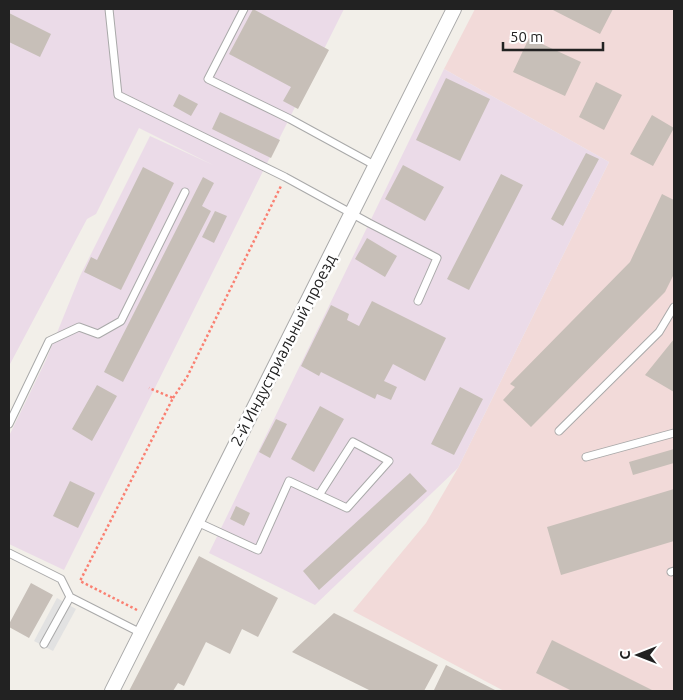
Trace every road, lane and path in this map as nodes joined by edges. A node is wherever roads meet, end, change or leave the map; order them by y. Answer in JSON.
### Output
{"nodes":[{"id":1,"x":109,"y":9,"type":"edge"},
{"id":2,"x":244,"y":9,"type":"edge"},
{"id":3,"x":454,"y":9,"type":"edge"},
{"id":4,"x":376,"y":166,"type":"junction"},
{"id":5,"x":285,"y":177,"type":"junction"},
{"id":6,"x":185,"y":192,"type":"dead end"},
{"id":7,"x":352,"y":214,"type":"junction"},
{"id":8,"x":418,"y":301,"type":"dead end"},
{"id":9,"x":674,"y":307,"type":"edge"},
{"id":10,"x":149,"y":388,"type":"dead end"},
{"id":11,"x":173,"y":398,"type":"junction"},
{"id":12,"x":9,"y":424,"type":"edge"},
{"id":13,"x":559,"y":430,"type":"dead end"},
{"id":14,"x":674,"y":433,"type":"edge"},
{"id":15,"x":586,"y":457,"type":"dead end"},
{"id":16,"x":319,"y":495,"type":"junction"},
{"id":17,"x":197,"y":522,"type":"junction"},
{"id":18,"x":9,"y":553,"type":"edge"},
{"id":19,"x":70,"y":597,"type":"junction"},
{"id":20,"x":150,"y":616,"type":"junction"},
{"id":21,"x":142,"y":633,"type":"junction"},
{"id":22,"x":44,"y":644,"type":"dead end"},
{"id":23,"x":112,"y":691,"type":"edge"}],
"edges":[{"from":1,"to":5,"type":"lane"},
{"from":2,"to":4,"type":"lane"},
{"from":3,"to":4,"type":"street","name":"2-й Индустриальный проезд"},
{"from":4,"to":7,"type":"street","name":"2-й Индустриальный проезд"},
{"from":5,"to":7,"type":"lane"},
{"from":5,"to":11,"type":"path"},
{"from":6,"to":12,"type":"lane"},
{"from":7,"to":8,"type":"lane"},
{"from":7,"to":17,"type":"street","name":"2-й Индустриальный проезд"},
{"from":9,"to":13,"type":"lane"},
{"from":10,"to":11,"type":"path"},
{"from":11,"to":20,"type":"path"},
{"from":14,"to":15,"type":"lane"},
{"from":16,"to":16,"type":"lane"},
{"from":16,"to":17,"type":"lane"},
{"from":17,"to":20,"type":"street","name":"2-й Индустриальный проезд"},
{"from":18,"to":19,"type":"lane"},
{"from":19,"to":21,"type":"lane"},
{"from":19,"to":22,"type":"lane"},
{"from":20,"to":21,"type":"street","name":"2-й Индустриальный проезд"},
{"from":21,"to":23,"type":"street","name":"2-й Индустриальный проезд"}]}
